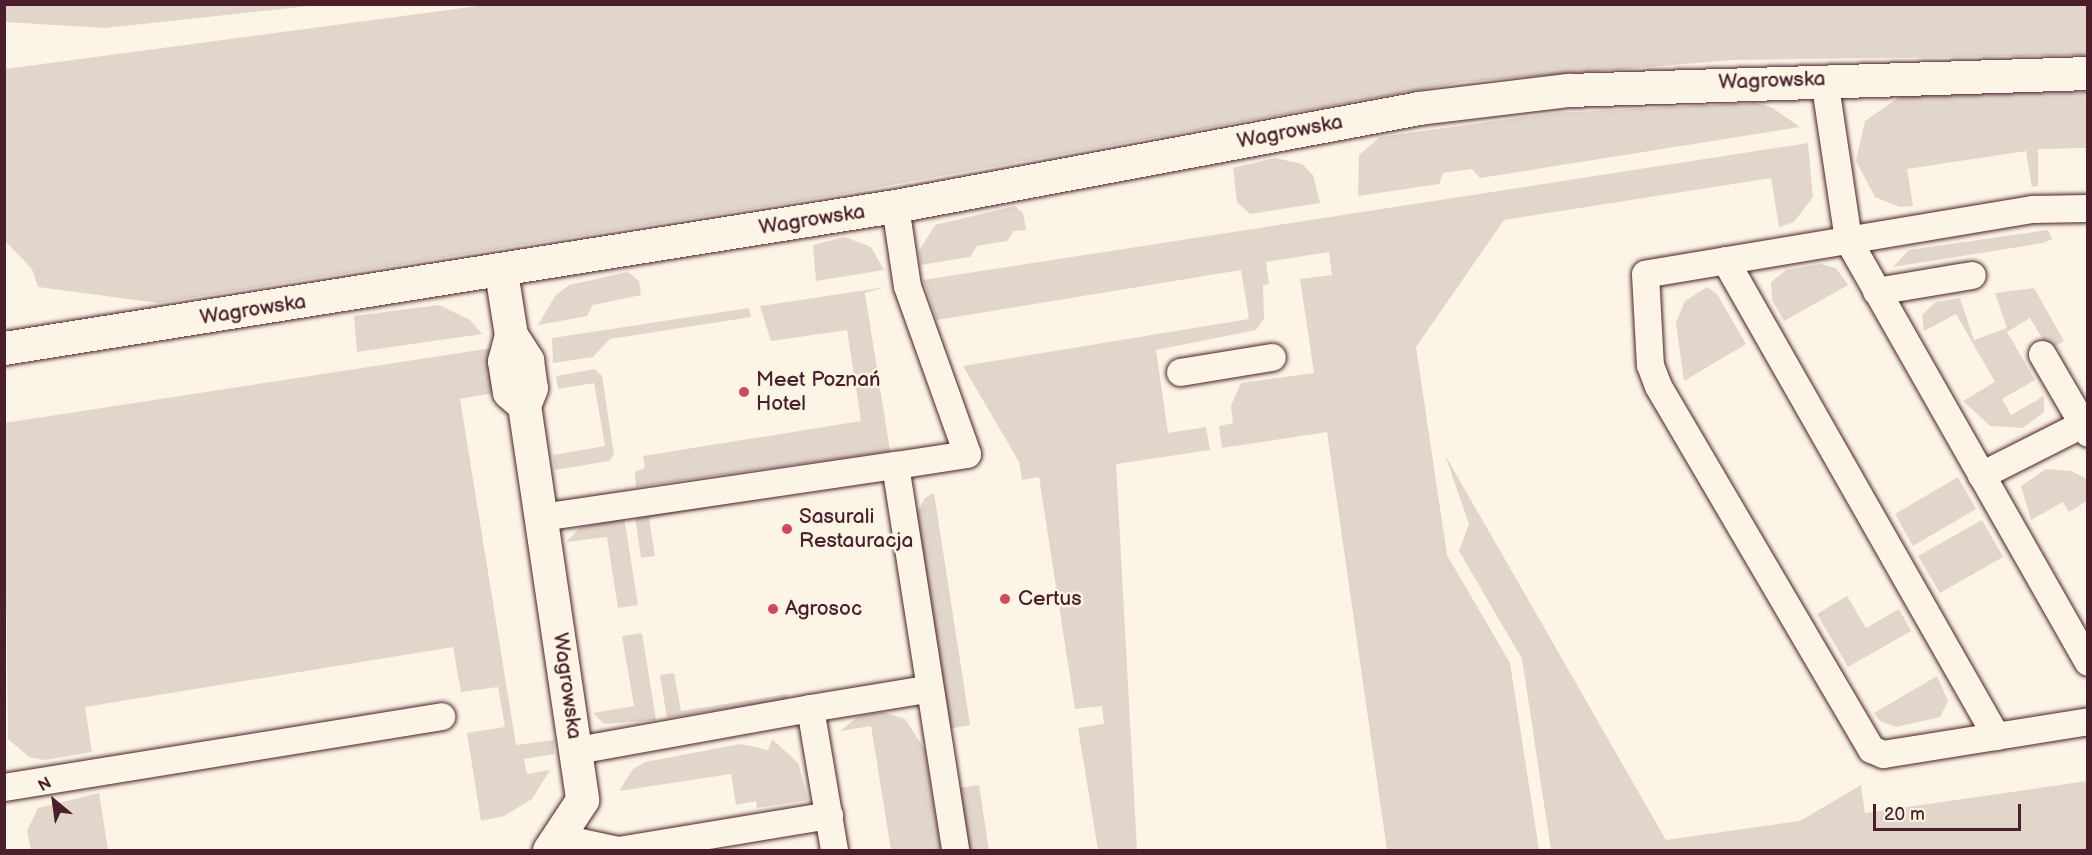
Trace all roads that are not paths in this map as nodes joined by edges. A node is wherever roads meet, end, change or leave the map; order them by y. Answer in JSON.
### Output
{"nodes":[{"id":1,"x":2088,"y":73,"type":"edge"},
{"id":2,"x":1824,"y":79,"type":"junction"},
{"id":3,"x":896,"y":206,"type":"junction"},
{"id":4,"x":2088,"y":208,"type":"edge"},
{"id":5,"x":1848,"y":240,"type":"junction"},
{"id":6,"x":1725,"y":260,"type":"junction"},
{"id":7,"x":501,"y":272,"type":"junction"},
{"id":8,"x":1972,"y":276,"type":"dead end"},
{"id":9,"x":1876,"y":291,"type":"junction"},
{"id":10,"x":4,"y":348,"type":"edge"},
{"id":11,"x":2042,"y":354,"type":"dead end"},
{"id":12,"x":1272,"y":357,"type":"dead end"},
{"id":13,"x":1180,"y":372,"type":"dead end"},
{"id":14,"x":2085,"y":429,"type":"edge"},
{"id":15,"x":895,"y":465,"type":"junction"},
{"id":16,"x":1980,"y":475,"type":"junction"},
{"id":17,"x":542,"y":517,"type":"junction"},
{"id":18,"x":2088,"y":662,"type":"edge"},
{"id":19,"x":926,"y":689,"type":"junction"},
{"id":20,"x":810,"y":708,"type":"junction"},
{"id":21,"x":441,"y":716,"type":"dead end"},
{"id":22,"x":2088,"y":721,"type":"edge"},
{"id":23,"x":1996,"y":736,"type":"junction"},
{"id":24,"x":577,"y":750,"type":"junction"},
{"id":25,"x":4,"y":787,"type":"edge"},
{"id":26,"x":829,"y":815,"type":"junction"},
{"id":27,"x":556,"y":844,"type":"edge"},
{"id":28,"x":834,"y":850,"type":"edge"},
{"id":29,"x":955,"y":850,"type":"edge"}],
"edges":[{"from":1,"to":2,"type":"street","name":"Wagrowska"},
{"from":2,"to":3,"type":"street","name":"Wagrowska"},
{"from":2,"to":5,"type":"lane"},
{"from":3,"to":7,"type":"street","name":"Wagrowska"},
{"from":3,"to":15,"type":"lane"},
{"from":4,"to":5,"type":"lane"},
{"from":5,"to":6,"type":"lane"},
{"from":5,"to":9,"type":"lane"},
{"from":6,"to":23,"type":"lane"},
{"from":6,"to":23,"type":"lane"},
{"from":7,"to":10,"type":"street","name":"Wagrowska"},
{"from":7,"to":17,"type":"street","name":"Wagrowska"},
{"from":8,"to":9,"type":"lane"},
{"from":9,"to":16,"type":"lane"},
{"from":11,"to":14,"type":"lane"},
{"from":12,"to":13,"type":"lane"},
{"from":14,"to":16,"type":"lane"},
{"from":15,"to":17,"type":"lane"},
{"from":15,"to":19,"type":"lane"},
{"from":16,"to":18,"type":"lane"},
{"from":17,"to":24,"type":"street","name":"Wagrowska"},
{"from":19,"to":20,"type":"lane"},
{"from":19,"to":29,"type":"lane"},
{"from":20,"to":24,"type":"lane"},
{"from":20,"to":26,"type":"lane"},
{"from":21,"to":25,"type":"lane"},
{"from":22,"to":23,"type":"lane"},
{"from":24,"to":27,"type":"street","name":"Wagrowska"},
{"from":26,"to":27,"type":"lane"},
{"from":26,"to":28,"type":"lane"}]}
